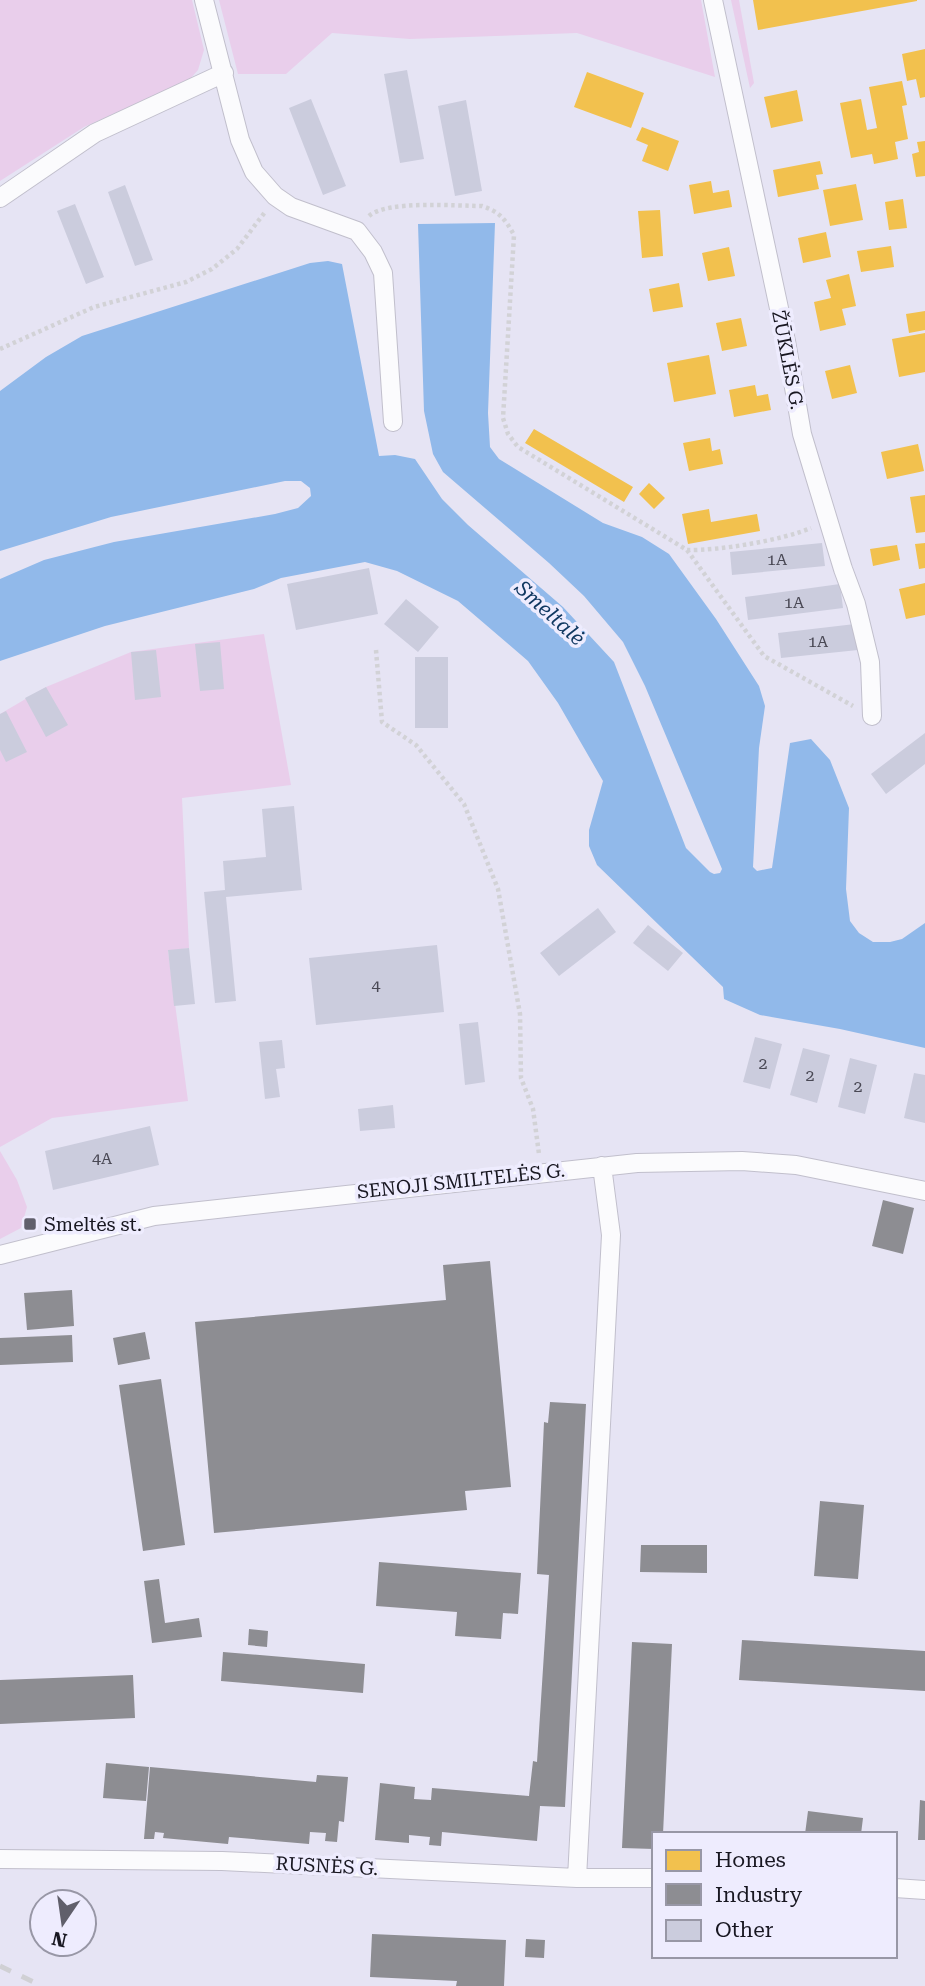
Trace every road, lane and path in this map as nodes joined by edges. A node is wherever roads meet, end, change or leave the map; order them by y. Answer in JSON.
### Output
{"nodes":[{"id":1,"x":204,"y":0,"type":"edge"},
{"id":2,"x":712,"y":0,"type":"edge"},
{"id":3,"x":224,"y":72,"type":"junction"},
{"id":4,"x":275,"y":196,"type":"junction"},
{"id":5,"x":0,"y":198,"type":"edge"},
{"id":6,"x":357,"y":231,"type":"junction"},
{"id":7,"x":0,"y":349,"type":"edge"},
{"id":8,"x":393,"y":422,"type":"dead end"},
{"id":9,"x":828,"y":521,"type":"junction"},
{"id":10,"x":687,"y":550,"type":"junction"},
{"id":11,"x":376,"y":650,"type":"dead end"},
{"id":12,"x":873,"y":716,"type":"joint"},
{"id":13,"x":602,"y":1166,"type":"junction"},
{"id":14,"x":542,"y":1173,"type":"junction"},
{"id":15,"x":925,"y":1191,"type":"edge"},
{"id":16,"x":0,"y":1255,"type":"edge"},
{"id":17,"x":0,"y":1859,"type":"edge"},
{"id":18,"x":577,"y":1878,"type":"junction"},
{"id":19,"x":652,"y":1878,"type":"edge"},
{"id":20,"x":897,"y":1888,"type":"edge"},
{"id":21,"x":925,"y":1890,"type":"edge"}],
"edges":[{"from":1,"to":3,"type":"street"},
{"from":2,"to":9,"type":"street","name":"ŽŪKLĖS G."},
{"from":3,"to":4,"type":"street"},
{"from":3,"to":5,"type":"street"},
{"from":4,"to":6,"type":"street"},
{"from":4,"to":7,"type":"path"},
{"from":6,"to":8,"type":"street"},
{"from":6,"to":10,"type":"path"},
{"from":9,"to":10,"type":"path"},
{"from":9,"to":12,"type":"street","name":"ŽŪKLĖS G."},
{"from":10,"to":12,"type":"path"},
{"from":11,"to":14,"type":"path"},
{"from":13,"to":14,"type":"street","name":"SENOJI SMILTELĖS G."},
{"from":13,"to":15,"type":"street","name":"SENOJI SMILTELĖS G."},
{"from":13,"to":18,"type":"street"},
{"from":14,"to":16,"type":"street","name":"SENOJI SMILTELĖS G."},
{"from":17,"to":18,"type":"street","name":"RUSNĖS G."},
{"from":18,"to":19,"type":"street","name":"RUSNĖS G."},
{"from":20,"to":21,"type":"street"}]}
